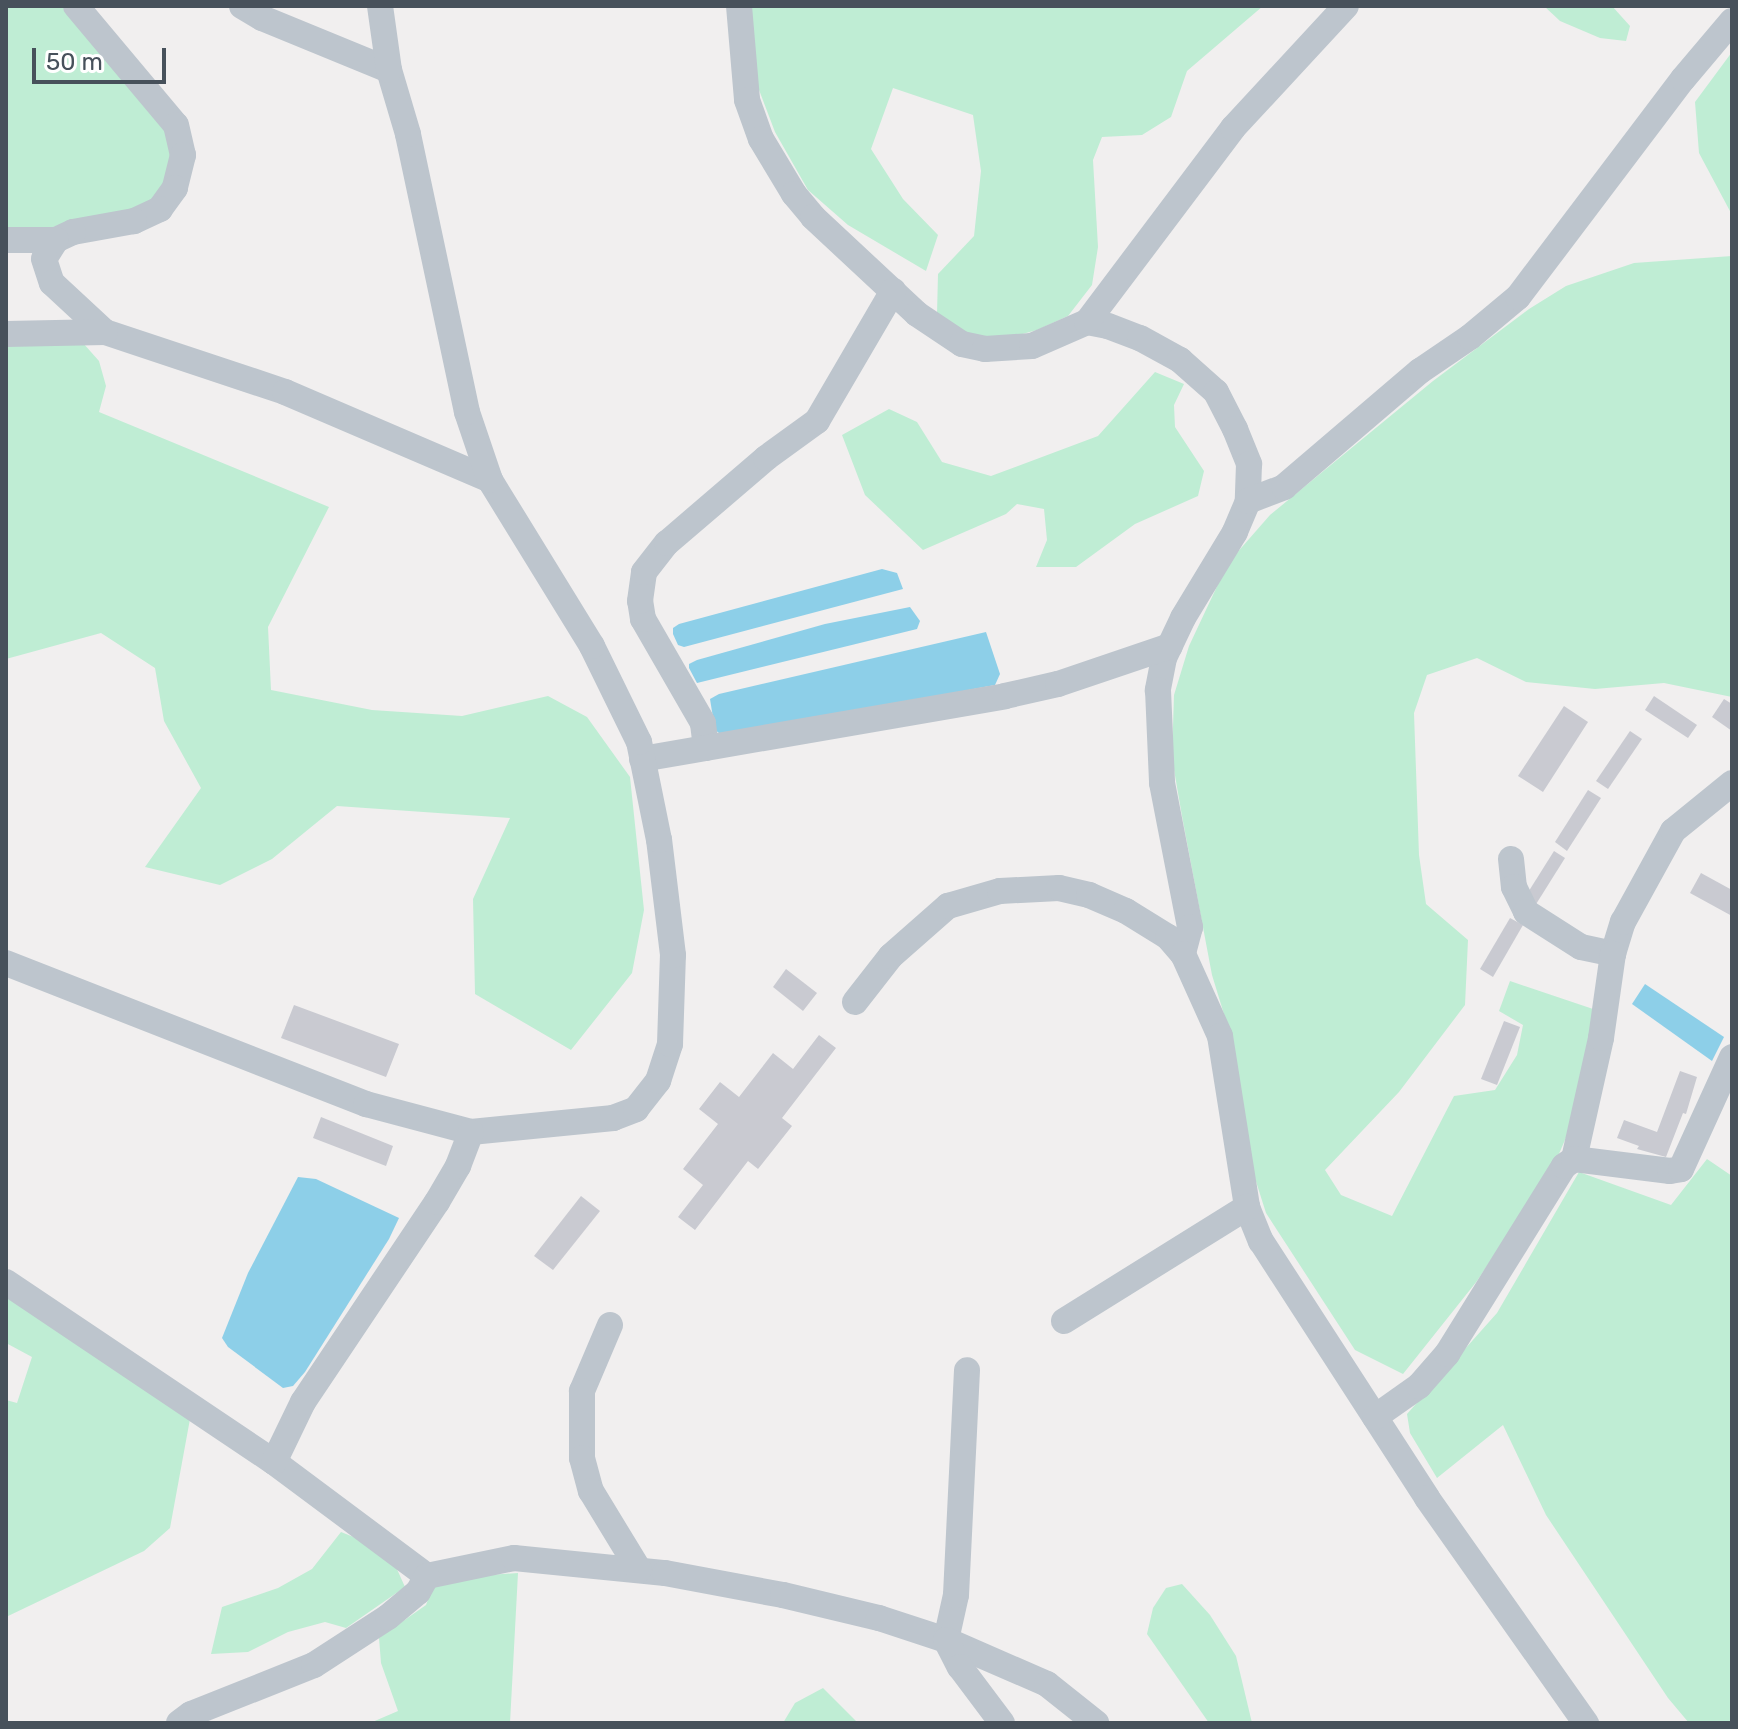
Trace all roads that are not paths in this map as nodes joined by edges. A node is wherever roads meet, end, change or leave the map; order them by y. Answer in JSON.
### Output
{"nodes":[{"id":1,"x":76,"y":6,"type":"edge"},
{"id":2,"x":242,"y":6,"type":"edge"},
{"id":3,"x":380,"y":6,"type":"edge"},
{"id":4,"x":739,"y":6,"type":"edge"},
{"id":5,"x":1346,"y":6,"type":"edge"},
{"id":6,"x":1732,"y":21,"type":"edge"},
{"id":7,"x":389,"y":70,"type":"junction"},
{"id":8,"x":6,"y":240,"type":"edge"},
{"id":9,"x":56,"y":240,"type":"junction"},
{"id":10,"x":893,"y":291,"type":"junction"},
{"id":11,"x":1087,"y":322,"type":"junction"},
{"id":12,"x":105,"y":332,"type":"junction"},
{"id":13,"x":6,"y":334,"type":"edge"},
{"id":14,"x":490,"y":480,"type":"junction"},
{"id":15,"x":1248,"y":501,"type":"junction"},
{"id":16,"x":1170,"y":646,"type":"junction"},
{"id":17,"x":706,"y":748,"type":"junction"},
{"id":18,"x":642,"y":759,"type":"junction"},
{"id":19,"x":1732,"y":783,"type":"edge"},
{"id":20,"x":1511,"y":859,"type":"dead end"},
{"id":21,"x":1183,"y":954,"type":"junction"},
{"id":22,"x":1613,"y":954,"type":"junction"},
{"id":23,"x":6,"y":963,"type":"edge"},
{"id":24,"x":855,"y":1002,"type":"dead end"},
{"id":25,"x":1732,"y":1057,"type":"edge"},
{"id":26,"x":471,"y":1132,"type":"junction"},
{"id":27,"x":1574,"y":1159,"type":"junction"},
{"id":28,"x":1247,"y":1207,"type":"junction"},
{"id":29,"x":6,"y":1282,"type":"edge"},
{"id":30,"x":1064,"y":1321,"type":"dead end"},
{"id":31,"x":610,"y":1325,"type":"dead end"},
{"id":32,"x":967,"y":1370,"type":"dead end"},
{"id":33,"x":1375,"y":1417,"type":"junction"},
{"id":34,"x":274,"y":1462,"type":"junction"},
{"id":35,"x":639,"y":1570,"type":"junction"},
{"id":36,"x":427,"y":1576,"type":"junction"},
{"id":37,"x":946,"y":1640,"type":"junction"},
{"id":38,"x":179,"y":1723,"type":"edge"},
{"id":39,"x":1002,"y":1723,"type":"edge"},
{"id":40,"x":1096,"y":1723,"type":"edge"},
{"id":41,"x":1586,"y":1723,"type":"edge"}],
"edges":[{"from":1,"to":9,"type":"street"},
{"from":2,"to":7,"type":"street"},
{"from":3,"to":7,"type":"street"},
{"from":4,"to":10,"type":"street"},
{"from":5,"to":11,"type":"street"},
{"from":6,"to":15,"type":"street"},
{"from":7,"to":14,"type":"street"},
{"from":8,"to":9,"type":"street"},
{"from":9,"to":12,"type":"street"},
{"from":10,"to":11,"type":"street"},
{"from":10,"to":17,"type":"street"},
{"from":11,"to":15,"type":"street"},
{"from":12,"to":13,"type":"street"},
{"from":12,"to":14,"type":"street"},
{"from":14,"to":18,"type":"street"},
{"from":15,"to":16,"type":"street"},
{"from":16,"to":17,"type":"street"},
{"from":16,"to":21,"type":"street"},
{"from":17,"to":18,"type":"street"},
{"from":18,"to":26,"type":"street"},
{"from":19,"to":22,"type":"street"},
{"from":20,"to":22,"type":"street"},
{"from":21,"to":24,"type":"street"},
{"from":21,"to":28,"type":"street"},
{"from":22,"to":27,"type":"street"},
{"from":23,"to":26,"type":"street"},
{"from":25,"to":27,"type":"street"},
{"from":26,"to":34,"type":"street"},
{"from":27,"to":33,"type":"street"},
{"from":28,"to":30,"type":"street"},
{"from":28,"to":33,"type":"street"},
{"from":29,"to":34,"type":"street"},
{"from":31,"to":35,"type":"street"},
{"from":32,"to":37,"type":"street"},
{"from":33,"to":41,"type":"street"},
{"from":34,"to":36,"type":"street"},
{"from":35,"to":36,"type":"street"},
{"from":35,"to":37,"type":"street"},
{"from":36,"to":38,"type":"street"},
{"from":37,"to":39,"type":"street"},
{"from":37,"to":40,"type":"street"}]}
